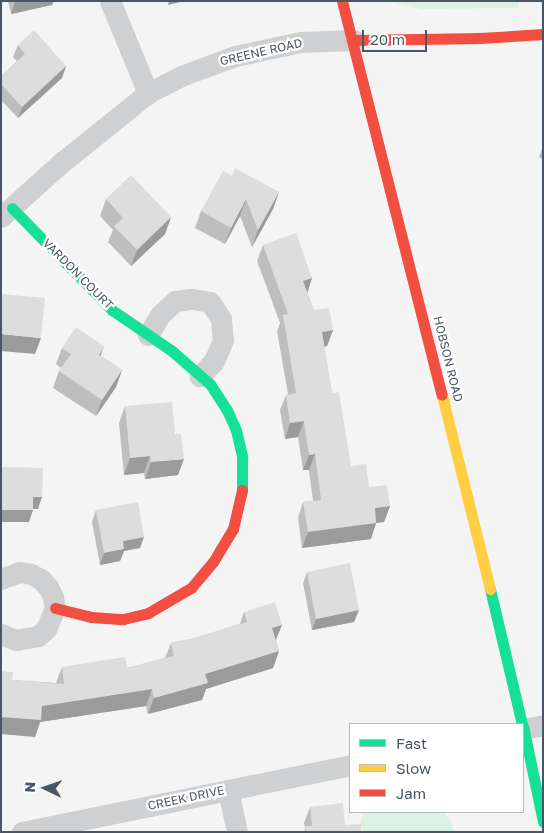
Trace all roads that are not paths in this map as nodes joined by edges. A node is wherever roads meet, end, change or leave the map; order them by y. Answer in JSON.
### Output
{"nodes":[{"id":1,"x":110,"y":1,"type":"edge"},
{"id":2,"x":342,"y":1,"type":"edge"},
{"id":3,"x":543,"y":34,"type":"edge"},
{"id":4,"x":354,"y":40,"type":"junction"},
{"id":5,"x":148,"y":93,"type":"junction"},
{"id":6,"x":7,"y":213,"type":"edge"},
{"id":7,"x":148,"y":335,"type":"junction"},
{"id":8,"x":200,"y":376,"type":"junction"},
{"id":9,"x":1,"y":579,"type":"edge"},
{"id":10,"x":54,"y":608,"type":"junction"},
{"id":11,"x":1,"y":634,"type":"edge"},
{"id":12,"x":522,"y":723,"type":"edge"},
{"id":13,"x":543,"y":725,"type":"edge"},
{"id":14,"x":524,"y":727,"type":"edge"},
{"id":15,"x":524,"y":732,"type":"edge"},
{"id":16,"x":349,"y":765,"type":"edge"},
{"id":17,"x":228,"y":790,"type":"junction"},
{"id":18,"x":543,"y":822,"type":"edge"},
{"id":19,"x":22,"y":832,"type":"edge"},
{"id":20,"x":237,"y":832,"type":"edge"}],
"edges":[{"from":1,"to":5,"type":"street"},
{"from":2,"to":4,"type":"main road","name":"HOBSON ROAD"},
{"from":3,"to":4,"type":"main road","name":"GREENE ROAD"},
{"from":4,"to":5,"type":"street","name":"GREENE ROAD"},
{"from":4,"to":12,"type":"main road","name":"HOBSON ROAD"},
{"from":5,"to":6,"type":"street","name":"GREENE ROAD"},
{"from":6,"to":7,"type":"main road","name":"VARDON COURT"},
{"from":7,"to":8,"type":"main road","name":"VARDON COURT"},
{"from":7,"to":8,"type":"street"},
{"from":8,"to":10,"type":"main road","name":"VARDON COURT"},
{"from":9,"to":10,"type":"street"},
{"from":10,"to":11,"type":"street"},
{"from":13,"to":14,"type":"street"},
{"from":15,"to":18,"type":"main road","name":"HOBSON ROAD"},
{"from":16,"to":17,"type":"street","name":"CREEK DRIVE"},
{"from":17,"to":19,"type":"street","name":"CREEK DRIVE"},
{"from":17,"to":20,"type":"street"}]}
